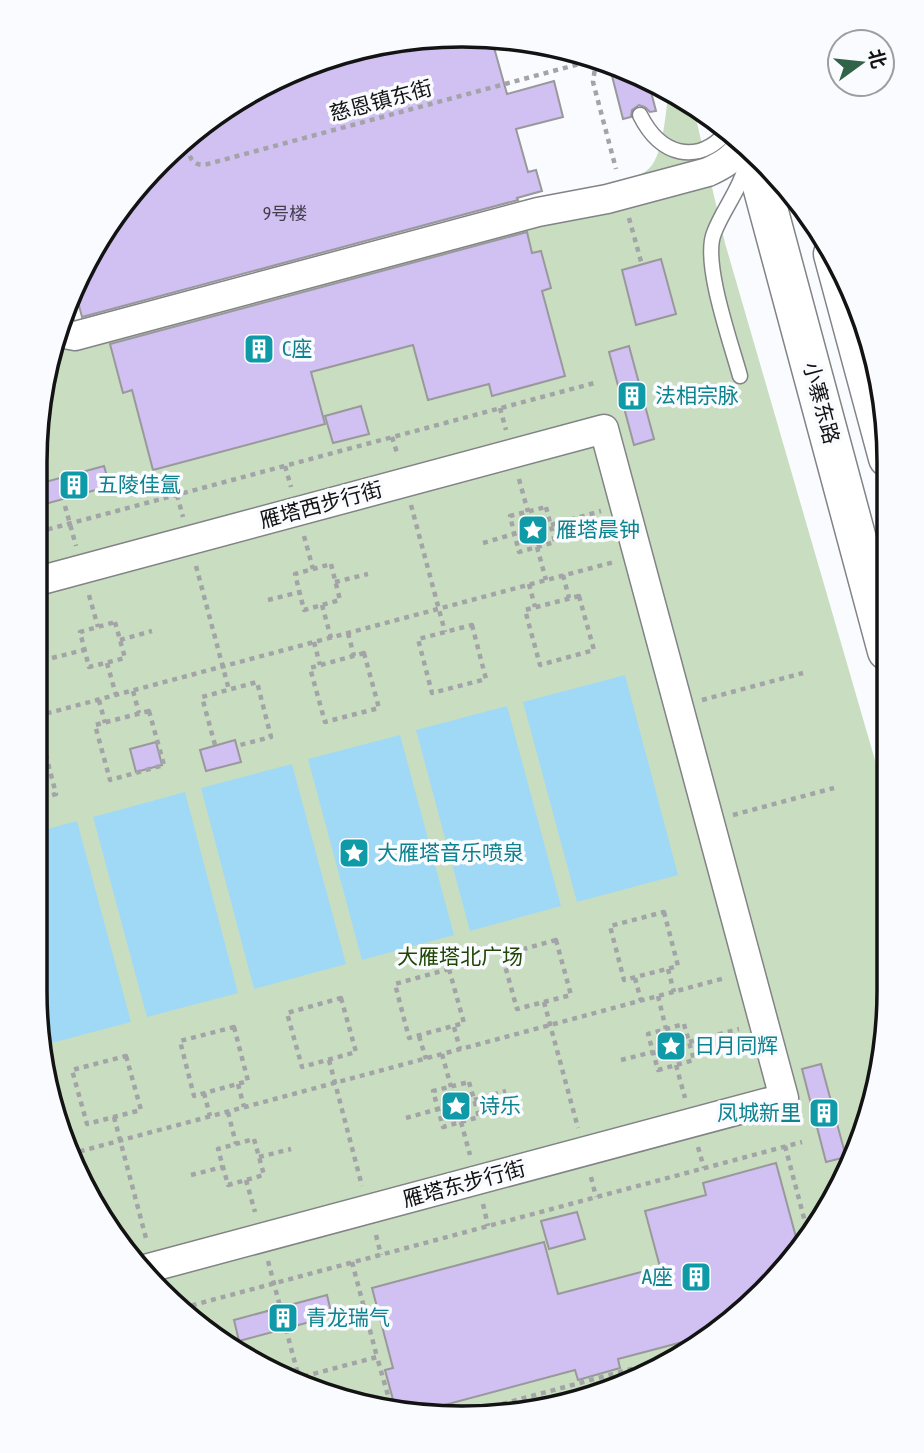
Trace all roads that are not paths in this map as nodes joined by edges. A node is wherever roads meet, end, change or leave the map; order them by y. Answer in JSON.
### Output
{"nodes":[{"id":1,"x":640,"y":115,"type":"dead end"},
{"id":2,"x":721,"y":139,"type":"edge"},
{"id":3,"x":738,"y":153,"type":"edge"},
{"id":4,"x":746,"y":161,"type":"edge"},
{"id":5,"x":758,"y":173,"type":"edge"},
{"id":6,"x":849,"y":314,"type":"edge"},
{"id":7,"x":68,"y":333,"type":"edge"},
{"id":8,"x":740,"y":376,"type":"dead end"},
{"id":9,"x":871,"y":395,"type":"edge"},
{"id":10,"x":47,"y":577,"type":"edge"},
{"id":11,"x":877,"y":614,"type":"edge"},
{"id":12,"x":783,"y":1098,"type":"joint"},
{"id":13,"x":153,"y":1267,"type":"edge"}],
"edges":[{"from":1,"to":2,"type":"lane"},
{"from":3,"to":7,"type":"street"},
{"from":4,"to":8,"type":"lane"},
{"from":5,"to":11,"type":"main road","name":"小寨东路"},
{"from":6,"to":9,"type":"main road"},
{"from":10,"to":12,"type":"street","name":"雁塔西步行街"},
{"from":12,"to":13,"type":"street","name":"雁塔东步行街"}]}
